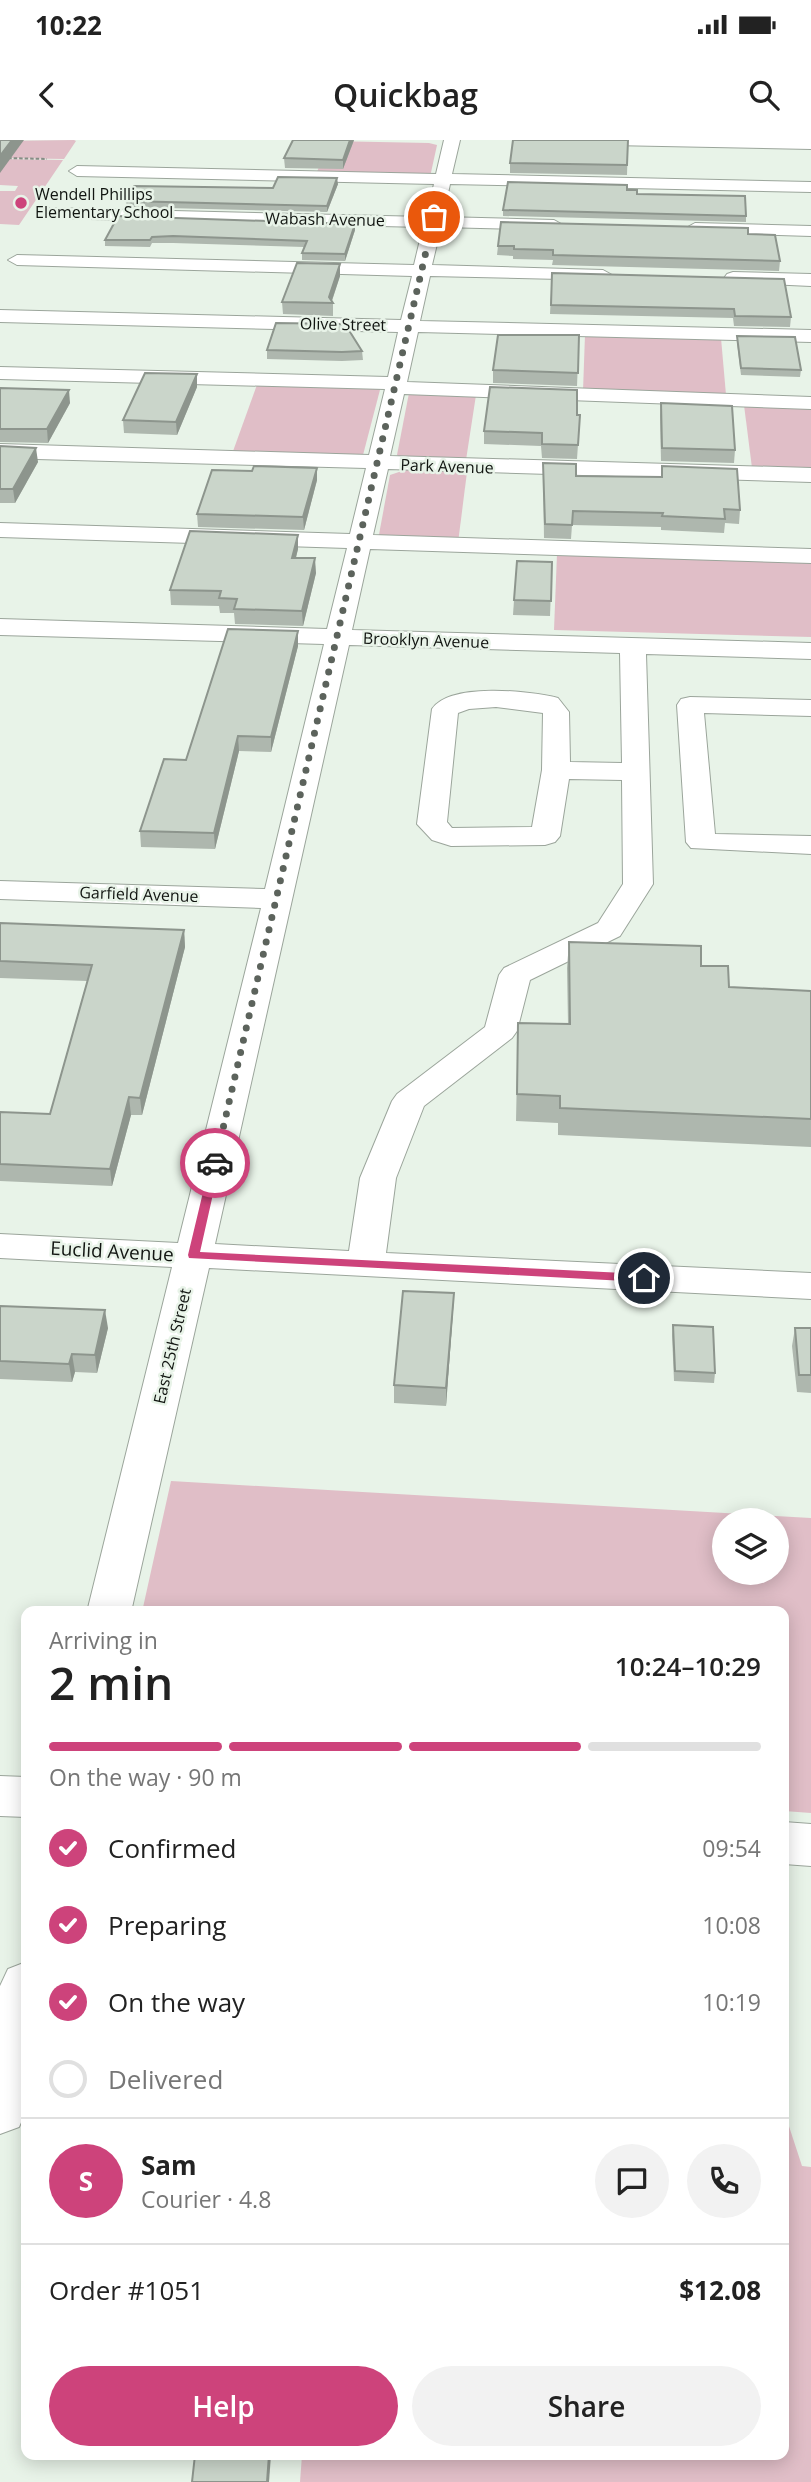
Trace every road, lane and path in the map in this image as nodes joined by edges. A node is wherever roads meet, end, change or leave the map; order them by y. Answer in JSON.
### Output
{"nodes":[{"id":1,"x":452,"y":140,"type":"edge"},
{"id":2,"x":611,"y":140,"type":"edge"},
{"id":3,"x":811,"y":144,"type":"edge"},
{"id":4,"x":91,"y":150,"type":"dead end"},
{"id":5,"x":39,"y":159,"type":"dead end"},
{"id":6,"x":0,"y":163,"type":"edge"},
{"id":7,"x":444,"y":179,"type":"junction"},
{"id":8,"x":70,"y":181,"type":"junction"},
{"id":9,"x":811,"y":187,"type":"edge"},
{"id":10,"x":49,"y":213,"type":"junction"},
{"id":11,"x":433,"y":222,"type":"junction"},
{"id":12,"x":574,"y":225,"type":"edge"},
{"id":13,"x":672,"y":228,"type":"edge"},
{"id":14,"x":811,"y":231,"type":"edge"},
{"id":15,"x":18,"y":260,"type":"junction"},
{"id":16,"x":422,"y":270,"type":"junction"},
{"id":17,"x":619,"y":275,"type":"edge"},
{"id":18,"x":6,"y":278,"type":"dead end"},
{"id":19,"x":715,"y":278,"type":"edge"},
{"id":20,"x":811,"y":280,"type":"edge"},
{"id":21,"x":0,"y":316,"type":"edge"},
{"id":22,"x":409,"y":326,"type":"junction"},
{"id":23,"x":811,"y":336,"type":"edge"},
{"id":24,"x":0,"y":373,"type":"edge"},
{"id":25,"x":396,"y":385,"type":"junction"},
{"id":26,"x":811,"y":403,"type":"edge"},
{"id":27,"x":0,"y":451,"type":"edge"},
{"id":28,"x":376,"y":464,"type":"junction"},
{"id":29,"x":811,"y":475,"type":"edge"},
{"id":30,"x":0,"y":530,"type":"edge"},
{"id":31,"x":359,"y":543,"type":"junction"},
{"id":32,"x":811,"y":556,"type":"edge"},
{"id":33,"x":0,"y":626,"type":"edge"},
{"id":34,"x":338,"y":637,"type":"junction"},
{"id":35,"x":633,"y":646,"type":"junction"},
{"id":36,"x":811,"y":651,"type":"edge"},
{"id":37,"x":811,"y":708,"type":"edge"},
{"id":38,"x":556,"y":769,"type":"junction"},
{"id":39,"x":635,"y":772,"type":"junction"},
{"id":40,"x":811,"y":845,"type":"edge"},
{"id":41,"x":0,"y":890,"type":"edge"},
{"id":42,"x":278,"y":899,"type":"junction"},
{"id":43,"x":0,"y":1246,"type":"edge"},
{"id":44,"x":193,"y":1255,"type":"junction"},
{"id":45,"x":366,"y":1264,"type":"junction"},
{"id":46,"x":811,"y":1286,"type":"edge"},
{"id":47,"x":110,"y":1606,"type":"edge"},
{"id":48,"x":0,"y":1796,"type":"edge"},
{"id":49,"x":21,"y":1797,"type":"edge"},
{"id":50,"x":789,"y":1843,"type":"edge"},
{"id":51,"x":811,"y":1845,"type":"edge"},
{"id":52,"x":21,"y":2009,"type":"edge"},
{"id":53,"x":0,"y":2109,"type":"edge"}],
"edges":[{"from":1,"to":7,"type":"street","name":"East 25th Street"},
{"from":2,"to":3,"type":"street"},
{"from":4,"to":8,"type":"street"},
{"from":5,"to":6,"type":"path"},
{"from":7,"to":8,"type":"street"},
{"from":7,"to":9,"type":"street"},
{"from":7,"to":11,"type":"street","name":"East 25th Street"},
{"from":8,"to":10,"type":"street"},
{"from":10,"to":11,"type":"street","name":"Wabash Avenue"},
{"from":10,"to":15,"type":"street"},
{"from":11,"to":12,"type":"street","name":"Wabash Avenue"},
{"from":11,"to":16,"type":"street","name":"East 25th Street"},
{"from":13,"to":14,"type":"street"},
{"from":15,"to":16,"type":"street"},
{"from":15,"to":18,"type":"street"},
{"from":16,"to":17,"type":"street"},
{"from":16,"to":22,"type":"street","name":"East 25th Street"},
{"from":19,"to":20,"type":"street"},
{"from":21,"to":22,"type":"street","name":"Olive Street"},
{"from":22,"to":23,"type":"street","name":"Olive Street"},
{"from":22,"to":25,"type":"street","name":"East 25th Street"},
{"from":24,"to":25,"type":"street"},
{"from":25,"to":26,"type":"street"},
{"from":25,"to":28,"type":"street","name":"East 25th Street"},
{"from":27,"to":28,"type":"street","name":"Park Avenue"},
{"from":28,"to":29,"type":"street","name":"Park Avenue"},
{"from":28,"to":31,"type":"street","name":"East 25th Street"},
{"from":30,"to":31,"type":"street"},
{"from":31,"to":32,"type":"street"},
{"from":31,"to":34,"type":"street","name":"East 25th Street"},
{"from":33,"to":34,"type":"street","name":"Brooklyn Avenue"},
{"from":34,"to":35,"type":"street","name":"Brooklyn Avenue"},
{"from":34,"to":42,"type":"street","name":"East 25th Street"},
{"from":35,"to":36,"type":"street","name":"Brooklyn Avenue"},
{"from":35,"to":39,"type":"street"},
{"from":37,"to":40,"type":"street"},
{"from":38,"to":38,"type":"street"},
{"from":38,"to":39,"type":"street"},
{"from":39,"to":45,"type":"street"},
{"from":41,"to":42,"type":"street","name":"Garfield Avenue"},
{"from":42,"to":44,"type":"street","name":"East 25th Street"},
{"from":43,"to":44,"type":"street","name":"Euclid Avenue"},
{"from":44,"to":45,"type":"street","name":"Euclid Avenue"},
{"from":44,"to":47,"type":"street","name":"East 25th Street"},
{"from":45,"to":46,"type":"street","name":"Euclid Avenue"},
{"from":48,"to":49,"type":"street"},
{"from":50,"to":51,"type":"street"},
{"from":52,"to":53,"type":"street"}]}
